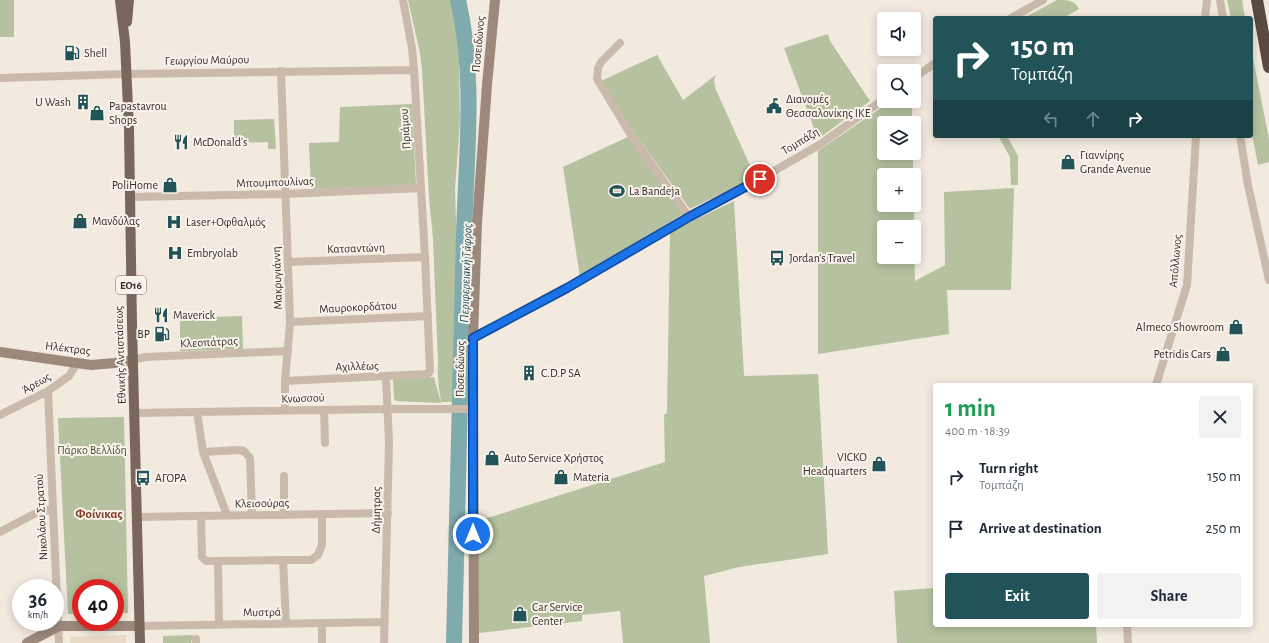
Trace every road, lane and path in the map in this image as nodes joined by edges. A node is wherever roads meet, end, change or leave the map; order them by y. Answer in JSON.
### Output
{"nodes":[{"id":1,"x":120,"y":0,"type":"edge"},
{"id":2,"x":130,"y":0,"type":"edge"},
{"id":3,"x":402,"y":0,"type":"edge"},
{"id":4,"x":495,"y":0,"type":"edge"},
{"id":5,"x":1043,"y":0,"type":"edge"},
{"id":6,"x":1207,"y":0,"type":"edge"},
{"id":7,"x":1220,"y":0,"type":"edge"},
{"id":8,"x":1257,"y":0,"type":"edge"},
{"id":9,"x":1015,"y":16,"type":"edge"},
{"id":10,"x":1205,"y":16,"type":"edge"},
{"id":11,"x":1223,"y":16,"type":"edge"},
{"id":12,"x":125,"y":42,"type":"junction"},
{"id":13,"x":620,"y":43,"type":"dead end"},
{"id":14,"x":933,"y":64,"type":"edge"},
{"id":15,"x":1269,"y":68,"type":"edge"},
{"id":16,"x":414,"y":70,"type":"junction"},
{"id":17,"x":281,"y":71,"type":"junction"},
{"id":18,"x":921,"y":73,"type":"edge"},
{"id":19,"x":127,"y":74,"type":"junction"},
{"id":20,"x":0,"y":78,"type":"edge"},
{"id":21,"x":877,"y":104,"type":"edge"},
{"id":22,"x":1196,"y":138,"type":"edge"},
{"id":23,"x":1240,"y":138,"type":"edge"},
{"id":24,"x":421,"y":188,"type":"junction"},
{"id":25,"x":285,"y":194,"type":"junction"},
{"id":26,"x":129,"y":197,"type":"junction"},
{"id":27,"x":689,"y":217,"type":"junction"},
{"id":28,"x":425,"y":257,"type":"junction"},
{"id":29,"x":288,"y":262,"type":"junction"},
{"id":30,"x":1269,"y":280,"type":"edge"},
{"id":31,"x":428,"y":316,"type":"junction"},
{"id":32,"x":290,"y":322,"type":"junction"},
{"id":33,"x":473,"y":338,"type":"junction"},
{"id":34,"x":288,"y":351,"type":"junction"},
{"id":35,"x":0,"y":352,"type":"edge"},
{"id":36,"x":133,"y":360,"type":"junction"},
{"id":37,"x":77,"y":363,"type":"junction"},
{"id":38,"x":429,"y":372,"type":"joint"},
{"id":39,"x":386,"y":377,"type":"junction"},
{"id":40,"x":285,"y":381,"type":"junction"},
{"id":41,"x":1157,"y":383,"type":"edge"},
{"id":42,"x":48,"y":391,"type":"junction"},
{"id":43,"x":388,"y":409,"type":"junction"},
{"id":44,"x":470,"y":409,"type":"junction"},
{"id":45,"x":324,"y":410,"type":"junction"},
{"id":46,"x":285,"y":411,"type":"junction"},
{"id":47,"x":197,"y":412,"type":"junction"},
{"id":48,"x":134,"y":413,"type":"junction"},
{"id":49,"x":0,"y":416,"type":"edge"},
{"id":50,"x":325,"y":443,"type":"dead end"},
{"id":51,"x":203,"y":452,"type":"junction"},
{"id":52,"x":284,"y":476,"type":"dead end"},
{"id":53,"x":52,"y":509,"type":"junction"},
{"id":54,"x":388,"y":513,"type":"junction"},
{"id":55,"x":322,"y":514,"type":"junction"},
{"id":56,"x":226,"y":515,"type":"junction"},
{"id":57,"x":252,"y":515,"type":"junction"},
{"id":58,"x":284,"y":515,"type":"junction"},
{"id":59,"x":201,"y":516,"type":"junction"},
{"id":60,"x":137,"y":517,"type":"junction"},
{"id":61,"x":0,"y":532,"type":"edge"},
{"id":62,"x":283,"y":560,"type":"junction"},
{"id":63,"x":218,"y":561,"type":"junction"},
{"id":64,"x":56,"y":579,"type":"edge"},
{"id":65,"x":385,"y":622,"type":"junction"},
{"id":66,"x":322,"y":623,"type":"junction"},
{"id":67,"x":220,"y":624,"type":"junction"},
{"id":68,"x":286,"y":624,"type":"junction"},
{"id":69,"x":64,"y":626,"type":"edge"},
{"id":70,"x":139,"y":626,"type":"junction"},
{"id":71,"x":1127,"y":627,"type":"edge"},
{"id":72,"x":50,"y":631,"type":"edge"},
{"id":73,"x":59,"y":631,"type":"edge"},
{"id":74,"x":27,"y":643,"type":"edge"},
{"id":75,"x":59,"y":643,"type":"edge"},
{"id":76,"x":140,"y":643,"type":"edge"},
{"id":77,"x":322,"y":643,"type":"edge"},
{"id":78,"x":384,"y":643,"type":"edge"},
{"id":79,"x":474,"y":643,"type":"edge"},
{"id":80,"x":1128,"y":643,"type":"edge"}],
"edges":[{"from":1,"to":12,"type":"main road","name":"Εθνικής Αντιστάσεως","number":"ΕΟ16"},
{"from":2,"to":12,"type":"main road","name":"Εθνικής Αντιστάσεως","number":"ΕΟ16"},
{"from":3,"to":16,"type":"street","name":"Πριάμου"},
{"from":4,"to":33,"type":"street","name":"Ποσειδώνος"},
{"from":5,"to":9,"type":"street"},
{"from":6,"to":10,"type":"street"},
{"from":7,"to":11,"type":"street"},
{"from":8,"to":15,"type":"highway"},
{"from":12,"to":19,"type":"main road","name":"Εθνικής Αντιστάσεως","number":"ΕΟ16"},
{"from":13,"to":27,"type":"street"},
{"from":14,"to":18,"type":"street"},
{"from":16,"to":17,"type":"street","name":"Γεωργίου Μαύρου"},
{"from":16,"to":24,"type":"street","name":"Πριάμου"},
{"from":17,"to":19,"type":"street","name":"Γεωργίου Μαύρου"},
{"from":17,"to":25,"type":"street","name":"Μακρυγιάννη"},
{"from":19,"to":20,"type":"street","name":"Γεωργίου Μαύρου"},
{"from":19,"to":26,"type":"main road","name":"Εθνικής Αντιστάσεως","number":"ΕΟ16"},
{"from":21,"to":27,"type":"street","name":"Τομπάζη"},
{"from":22,"to":41,"type":"street","name":"Απόλλωνος"},
{"from":23,"to":30,"type":"street"},
{"from":24,"to":25,"type":"street","name":"Μπουμπουλίνας"},
{"from":24,"to":28,"type":"street","name":"Πριάμου"},
{"from":25,"to":26,"type":"street","name":"Μπουμπουλίνας"},
{"from":25,"to":29,"type":"street","name":"Μακρυγιάννη"},
{"from":26,"to":36,"type":"main road","name":"Εθνικής Αντιστάσεως","number":"ΕΟ16"},
{"from":27,"to":33,"type":"street","name":"Τομπάζη"},
{"from":28,"to":29,"type":"street","name":"Κατσαντώνη"},
{"from":28,"to":31,"type":"street","name":"Πριάμου"},
{"from":29,"to":32,"type":"street","name":"Μακρυγιάννη"},
{"from":31,"to":32,"type":"street","name":"Μαυροκορδάτου"},
{"from":31,"to":38,"type":"street","name":"Πριάμου"},
{"from":32,"to":34,"type":"street","name":"Μακρυγιάννη"},
{"from":33,"to":44,"type":"street","name":"Ποσειδώνος"},
{"from":34,"to":36,"type":"street","name":"Κλεοπάτρας"},
{"from":34,"to":40,"type":"street","name":"Μακρυγιάννη"},
{"from":35,"to":37,"type":"street","name":"Ηλέκτρας"},
{"from":36,"to":37,"type":"street","name":"Ηλέκτρας"},
{"from":36,"to":48,"type":"main road","name":"Εθνικής Αντιστάσεως","number":"ΕΟ16"},
{"from":37,"to":42,"type":"street","name":"Άρεως"},
{"from":38,"to":39,"type":"street","name":"Αχιλλέως"},
{"from":39,"to":40,"type":"street","name":"Αχιλλέως"},
{"from":39,"to":43,"type":"street","name":"Δήμητρας"},
{"from":40,"to":46,"type":"street","name":"Μακρυγιάννη"},
{"from":42,"to":49,"type":"street","name":"Άρεως"},
{"from":42,"to":53,"type":"street","name":"Νικολάου Στρατού"},
{"from":43,"to":44,"type":"street","name":"Κνωσσού"},
{"from":43,"to":45,"type":"street","name":"Κνωσσού"},
{"from":43,"to":54,"type":"street","name":"Δήμητρας"},
{"from":44,"to":79,"type":"street","name":"Ποσειδώνος"},
{"from":45,"to":46,"type":"street","name":"Κνωσσού"},
{"from":45,"to":50,"type":"street"},
{"from":46,"to":47,"type":"street","name":"Κνωσσού"},
{"from":47,"to":48,"type":"street","name":"Κνωσσού"},
{"from":47,"to":51,"type":"street"},
{"from":48,"to":60,"type":"main road","name":"Εθνικής Αντιστάσεως","number":"ΕΟ16"},
{"from":51,"to":56,"type":"street"},
{"from":51,"to":57,"type":"street"},
{"from":52,"to":58,"type":"street"},
{"from":53,"to":61,"type":"street"},
{"from":53,"to":64,"type":"street","name":"Νικολάου Στρατού"},
{"from":54,"to":55,"type":"street","name":"Κλεισούρας"},
{"from":54,"to":65,"type":"street","name":"Δήμητρας"},
{"from":55,"to":58,"type":"street","name":"Κλεισούρας"},
{"from":55,"to":62,"type":"street"},
{"from":56,"to":57,"type":"street","name":"Κλεισούρας"},
{"from":56,"to":59,"type":"street","name":"Κλεισούρας"},
{"from":57,"to":58,"type":"street","name":"Κλεισούρας"},
{"from":59,"to":60,"type":"street","name":"Κλεισούρας"},
{"from":59,"to":63,"type":"street"},
{"from":60,"to":70,"type":"main road","name":"Εθνικής Αντιστάσεως","number":"ΕΟ16"},
{"from":62,"to":63,"type":"street"},
{"from":62,"to":68,"type":"street"},
{"from":63,"to":67,"type":"street"},
{"from":65,"to":66,"type":"street","name":"Μυστρά"},
{"from":65,"to":78,"type":"street","name":"Δήμητρας"},
{"from":66,"to":68,"type":"street","name":"Μυστρά"},
{"from":66,"to":77,"type":"street"},
{"from":67,"to":68,"type":"street","name":"Μυστρά"},
{"from":67,"to":70,"type":"street","name":"Μυστρά"},
{"from":69,"to":70,"type":"street"},
{"from":70,"to":76,"type":"main road","name":"Εθνικής Αντιστάσεως","number":"ΕΟ16"},
{"from":71,"to":80,"type":"street"},
{"from":72,"to":74,"type":"street"},
{"from":73,"to":75,"type":"street","name":"Νικολάου Στρατού"}]}
